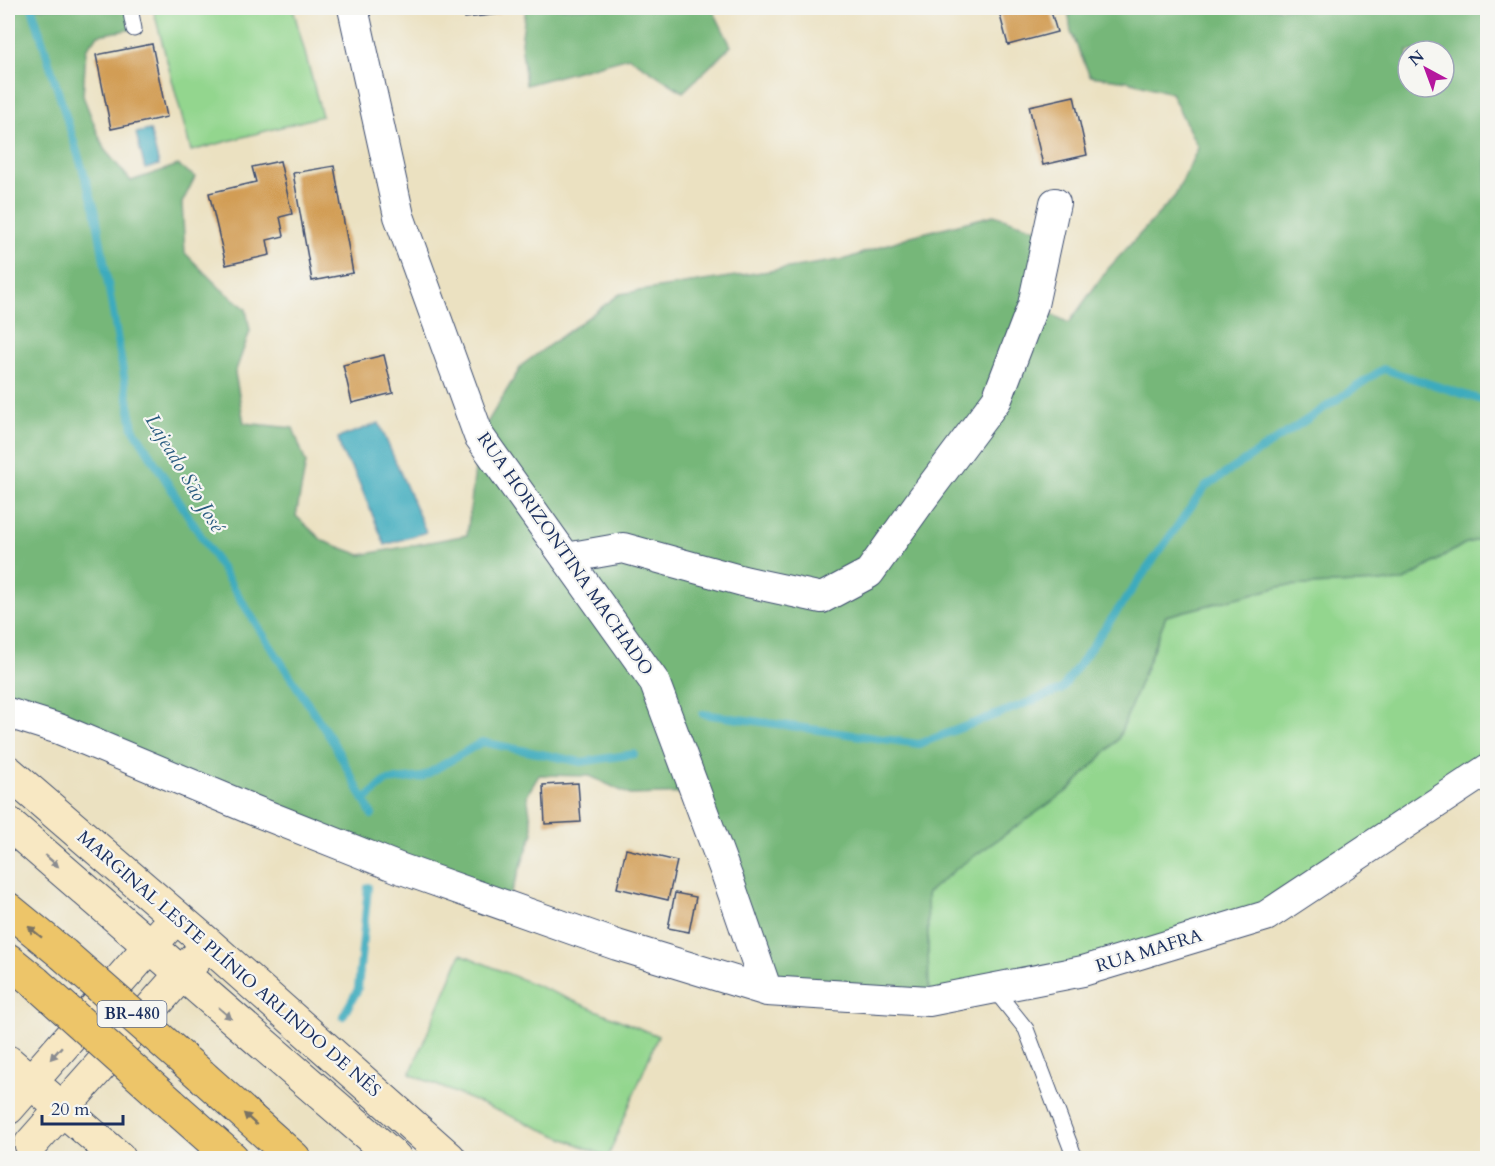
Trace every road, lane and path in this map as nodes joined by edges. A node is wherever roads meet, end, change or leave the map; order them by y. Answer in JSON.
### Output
{"nodes":[{"id":1,"x":130,"y":8,"type":"edge"},
{"id":2,"x":353,"y":8,"type":"edge"},
{"id":3,"x":134,"y":29,"type":"dead end"},
{"id":4,"x":1054,"y":203,"type":"dead end"},
{"id":5,"x":566,"y":558,"type":"junction"},
{"id":6,"x":8,"y":713,"type":"edge"},
{"id":7,"x":1488,"y":769,"type":"edge"},
{"id":8,"x":8,"y":771,"type":"edge"},
{"id":9,"x":8,"y":823,"type":"edge"},
{"id":10,"x":8,"y":909,"type":"edge"},
{"id":11,"x":176,"y":917,"type":"junction"},
{"id":12,"x":208,"y":944,"type":"junction"},
{"id":13,"x":150,"y":946,"type":"junction"},
{"id":14,"x":8,"y":960,"type":"edge"},
{"id":15,"x":181,"y":975,"type":"junction"},
{"id":16,"x":994,"y":988,"type":"junction"},
{"id":17,"x":767,"y":991,"type":"junction"},
{"id":18,"x":19,"y":1072,"type":"edge"},
{"id":19,"x":8,"y":1108,"type":"edge"},
{"id":20,"x":63,"y":1109,"type":"junction"},
{"id":21,"x":29,"y":1142,"type":"edge"},
{"id":22,"x":119,"y":1158,"type":"edge"},
{"id":23,"x":232,"y":1158,"type":"edge"},
{"id":24,"x":294,"y":1158,"type":"edge"},
{"id":25,"x":395,"y":1158,"type":"edge"},
{"id":26,"x":449,"y":1158,"type":"edge"},
{"id":27,"x":1072,"y":1158,"type":"edge"}],
"edges":[{"from":1,"to":3,"type":"lane"},
{"from":2,"to":5,"type":"street","name":"RUA HORIZONTINA MACHADO"},
{"from":4,"to":5,"type":"street"},
{"from":5,"to":17,"type":"street","name":"RUA HORIZONTINA MACHADO"},
{"from":6,"to":17,"type":"street","name":"RUA MAFRA"},
{"from":7,"to":16,"type":"street","name":"RUA MAFRA"},
{"from":8,"to":11,"type":"main road","name":"MARGINAL LESTE PLÍNIO ARLINDO DE NÊS"},
{"from":9,"to":13,"type":"main road","one_way":true},
{"from":24,"to":10,"type":"highway","number":"BR-480","one_way":true,"bridge":true},
{"from":11,"to":12,"type":"main road","name":"MARGINAL LESTE PLÍNIO ARLINDO DE NÊS"},
{"from":11,"to":13,"type":"main road"},
{"from":12,"to":15,"type":"main road"},
{"from":12,"to":26,"type":"main road","name":"MARGINAL LESTE PLÍNIO ARLINDO DE NÊS"},
{"from":13,"to":15,"type":"main road"},
{"from":13,"to":18,"type":"main road","one_way":true},
{"from":14,"to":23,"type":"highway","number":"BR-480","bridge":true},
{"from":15,"to":20,"type":"main road"},
{"from":15,"to":25,"type":"main road","one_way":true},
{"from":16,"to":17,"type":"street","name":"RUA MAFRA"},
{"from":16,"to":27,"type":"lane"},
{"from":18,"to":19,"type":"main road"},
{"from":18,"to":20,"type":"main road"},
{"from":20,"to":21,"type":"main road"},
{"from":20,"to":22,"type":"main road"}]}
